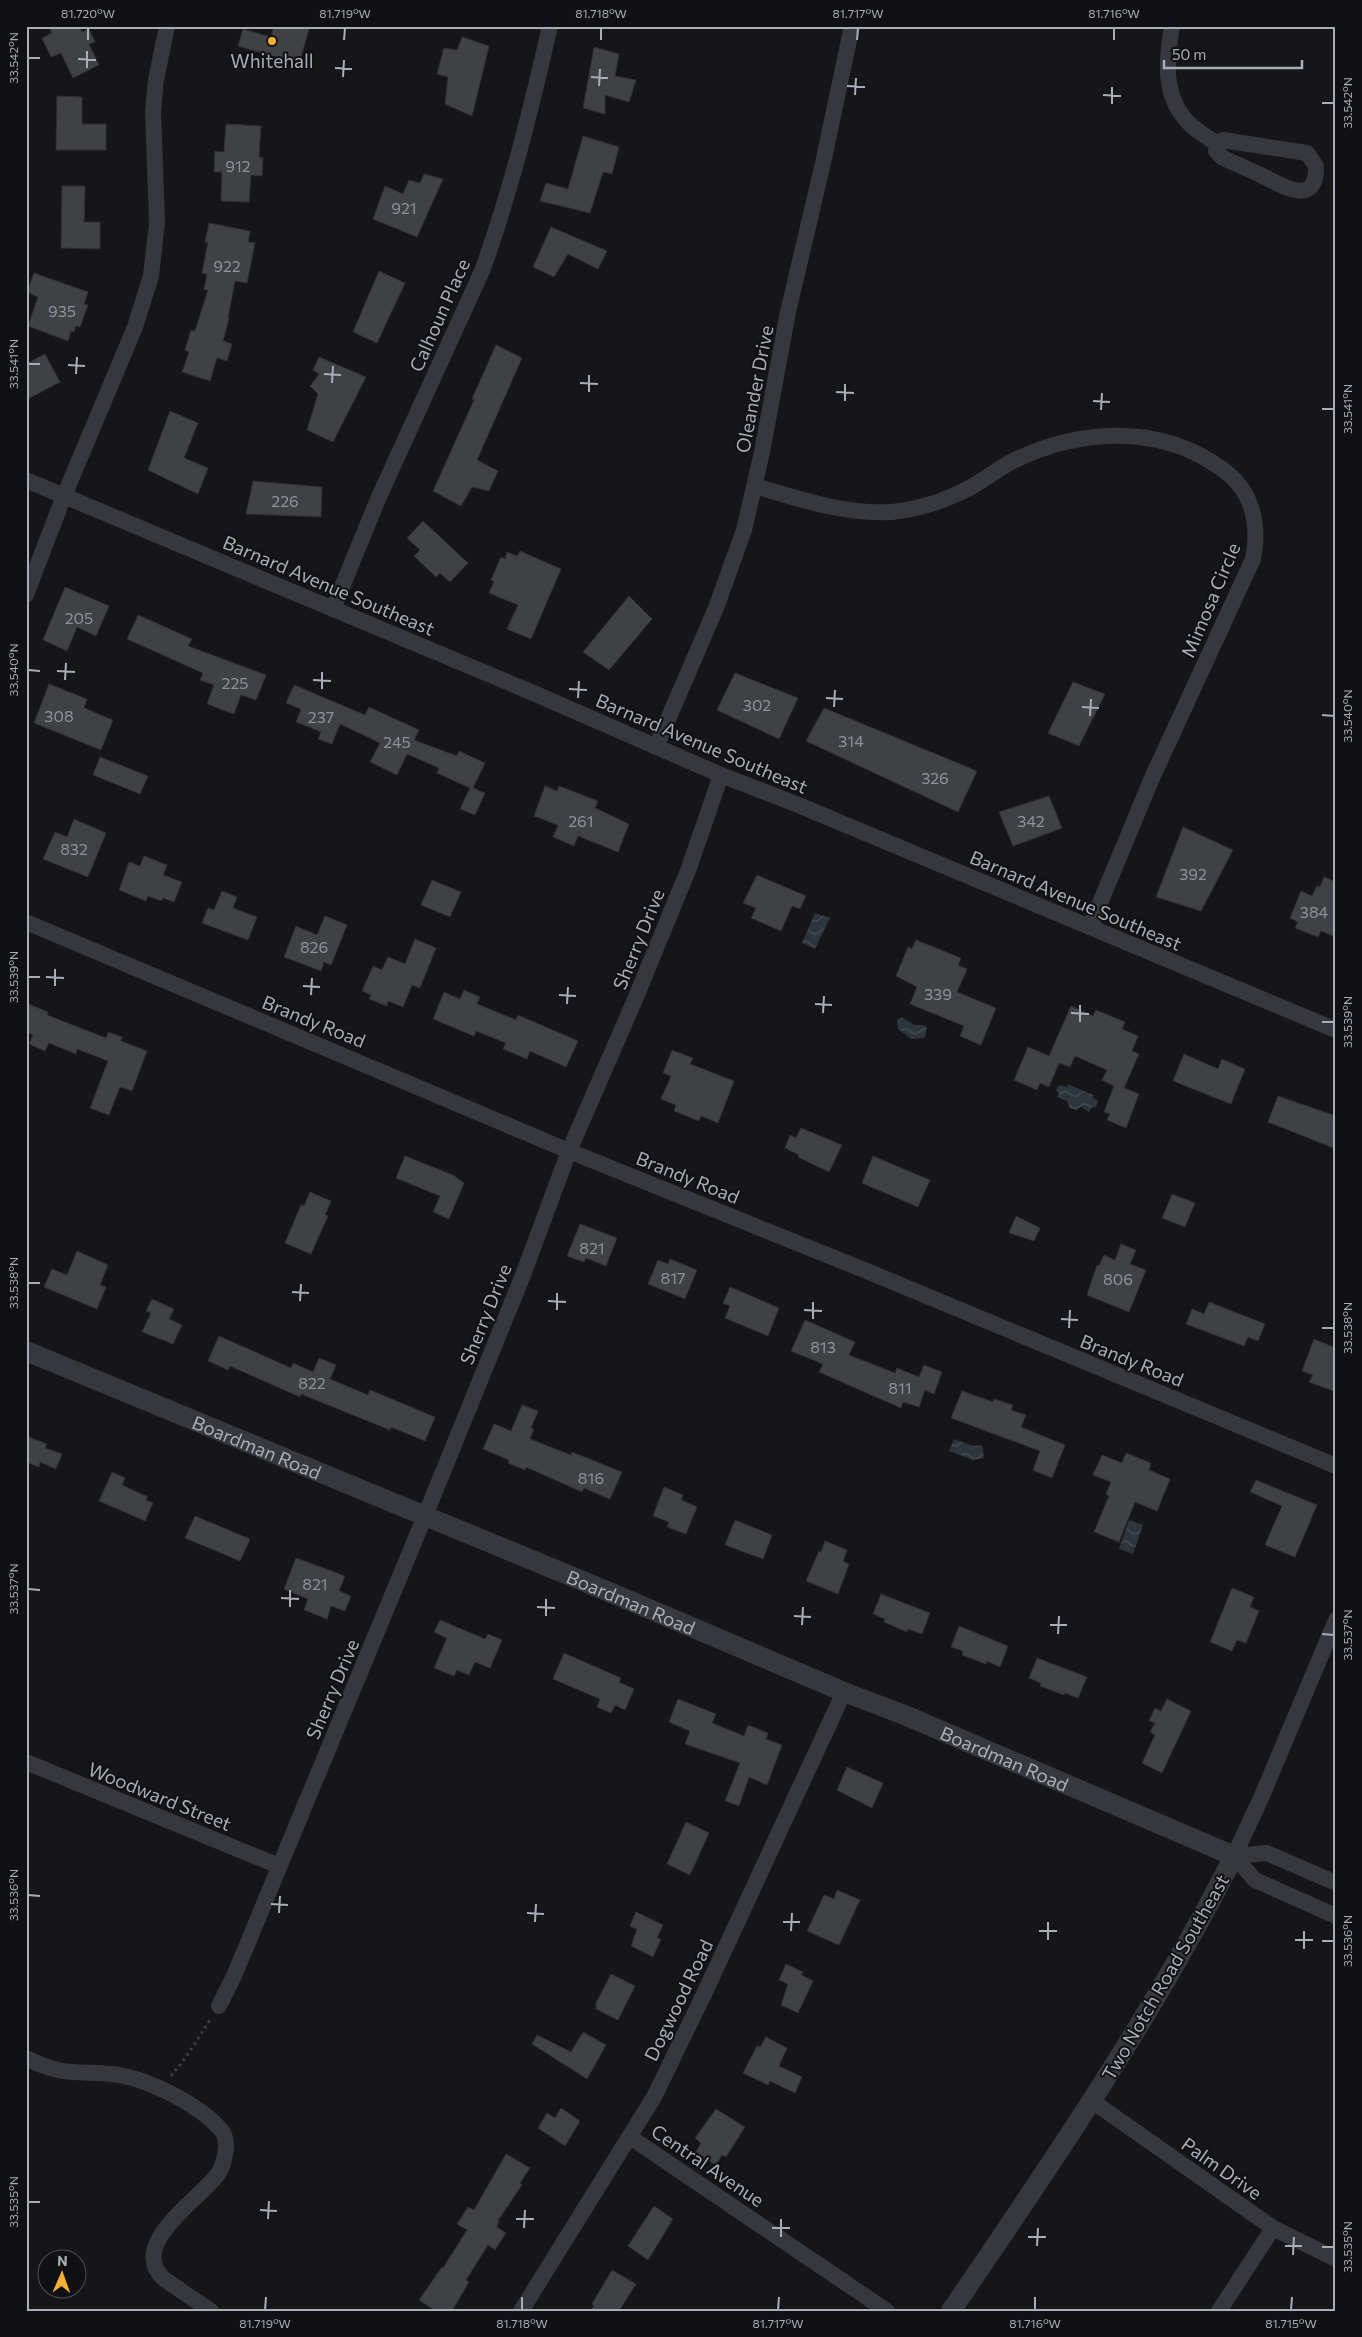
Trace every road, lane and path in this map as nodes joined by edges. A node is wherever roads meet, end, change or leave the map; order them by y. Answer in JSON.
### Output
{"nodes":[{"id":1,"x":167,"y":26,"type":"edge"},
{"id":2,"x":550,"y":26,"type":"edge"},
{"id":3,"x":852,"y":26,"type":"edge"},
{"id":4,"x":1172,"y":26,"type":"edge"},
{"id":5,"x":1218,"y":144,"type":"junction"},
{"id":6,"x":26,"y":480,"type":"edge"},
{"id":7,"x":755,"y":486,"type":"junction"},
{"id":8,"x":64,"y":496,"type":"junction"},
{"id":9,"x":26,"y":595,"type":"edge"},
{"id":10,"x":333,"y":609,"type":"junction"},
{"id":11,"x":656,"y":747,"type":"junction"},
{"id":12,"x":721,"y":775,"type":"junction"},
{"id":13,"x":26,"y":922,"type":"edge"},
{"id":14,"x":1090,"y":927,"type":"junction"},
{"id":15,"x":1336,"y":1030,"type":"edge"},
{"id":16,"x":569,"y":1151,"type":"junction"},
{"id":17,"x":26,"y":1351,"type":"edge"},
{"id":18,"x":1336,"y":1466,"type":"edge"},
{"id":19,"x":426,"y":1516,"type":"junction"},
{"id":20,"x":1336,"y":1620,"type":"edge"},
{"id":21,"x":844,"y":1692,"type":"junction"},
{"id":22,"x":26,"y":1762,"type":"edge"},
{"id":23,"x":1234,"y":1856,"type":"junction"},
{"id":24,"x":278,"y":1866,"type":"junction"},
{"id":25,"x":1336,"y":1883,"type":"edge"},
{"id":26,"x":1336,"y":1916,"type":"edge"},
{"id":27,"x":219,"y":2006,"type":"joint"},
{"id":28,"x":26,"y":2058,"type":"edge"},
{"id":29,"x":161,"y":2088,"type":"junction"},
{"id":30,"x":1092,"y":2100,"type":"junction"},
{"id":31,"x":630,"y":2137,"type":"junction"},
{"id":32,"x":1273,"y":2228,"type":"junction"},
{"id":33,"x":1336,"y":2259,"type":"edge"},
{"id":34,"x":211,"y":2311,"type":"edge"},
{"id":35,"x":521,"y":2311,"type":"edge"},
{"id":36,"x":887,"y":2311,"type":"edge"},
{"id":37,"x":951,"y":2311,"type":"edge"},
{"id":38,"x":1219,"y":2311,"type":"edge"}],
"edges":[{"from":1,"to":8,"type":"street"},
{"from":2,"to":10,"type":"street","name":"Calhoun Place"},
{"from":3,"to":7,"type":"street","name":"Oleander Drive"},
{"from":4,"to":5,"type":"street"},
{"from":5,"to":5,"type":"street"},
{"from":6,"to":8,"type":"street","name":"Barnard Avenue Southeast"},
{"from":7,"to":11,"type":"street","name":"Oleander Drive"},
{"from":7,"to":14,"type":"street","name":"Mimosa Circle"},
{"from":8,"to":9,"type":"street"},
{"from":8,"to":10,"type":"street","name":"Barnard Avenue Southeast"},
{"from":10,"to":11,"type":"street","name":"Barnard Avenue Southeast"},
{"from":11,"to":12,"type":"street","name":"Barnard Avenue Southeast"},
{"from":12,"to":14,"type":"street","name":"Barnard Avenue Southeast"},
{"from":12,"to":16,"type":"street","name":"Sherry Drive"},
{"from":13,"to":16,"type":"street","name":"Brandy Road"},
{"from":14,"to":15,"type":"street","name":"Barnard Avenue Southeast"},
{"from":16,"to":18,"type":"street","name":"Brandy Road"},
{"from":16,"to":19,"type":"street","name":"Sherry Drive"},
{"from":17,"to":19,"type":"street","name":"Boardman Road"},
{"from":19,"to":21,"type":"street","name":"Boardman Road"},
{"from":19,"to":24,"type":"street","name":"Sherry Drive"},
{"from":20,"to":23,"type":"street","name":"Two Notch Road Southeast"},
{"from":21,"to":23,"type":"street","name":"Boardman Road"},
{"from":21,"to":31,"type":"street","name":"Dogwood Road"},
{"from":22,"to":24,"type":"street","name":"Woodward Street"},
{"from":23,"to":25,"type":"street","name":"Boardman Road"},
{"from":23,"to":26,"type":"street","name":"Boardman Road"},
{"from":23,"to":30,"type":"street","name":"Two Notch Road Southeast"},
{"from":24,"to":27,"type":"street","name":"Sherry Drive"},
{"from":27,"to":29,"type":"path"},
{"from":28,"to":29,"type":"street"},
{"from":29,"to":34,"type":"street"},
{"from":30,"to":32,"type":"street","name":"Palm Drive"},
{"from":30,"to":37,"type":"street","name":"Two Notch Road Southeast"},
{"from":31,"to":35,"type":"street","name":"Dogwood Road"},
{"from":31,"to":36,"type":"street","name":"Central Avenue"},
{"from":32,"to":33,"type":"street","name":"Palm Drive"},
{"from":32,"to":38,"type":"street"}]}
